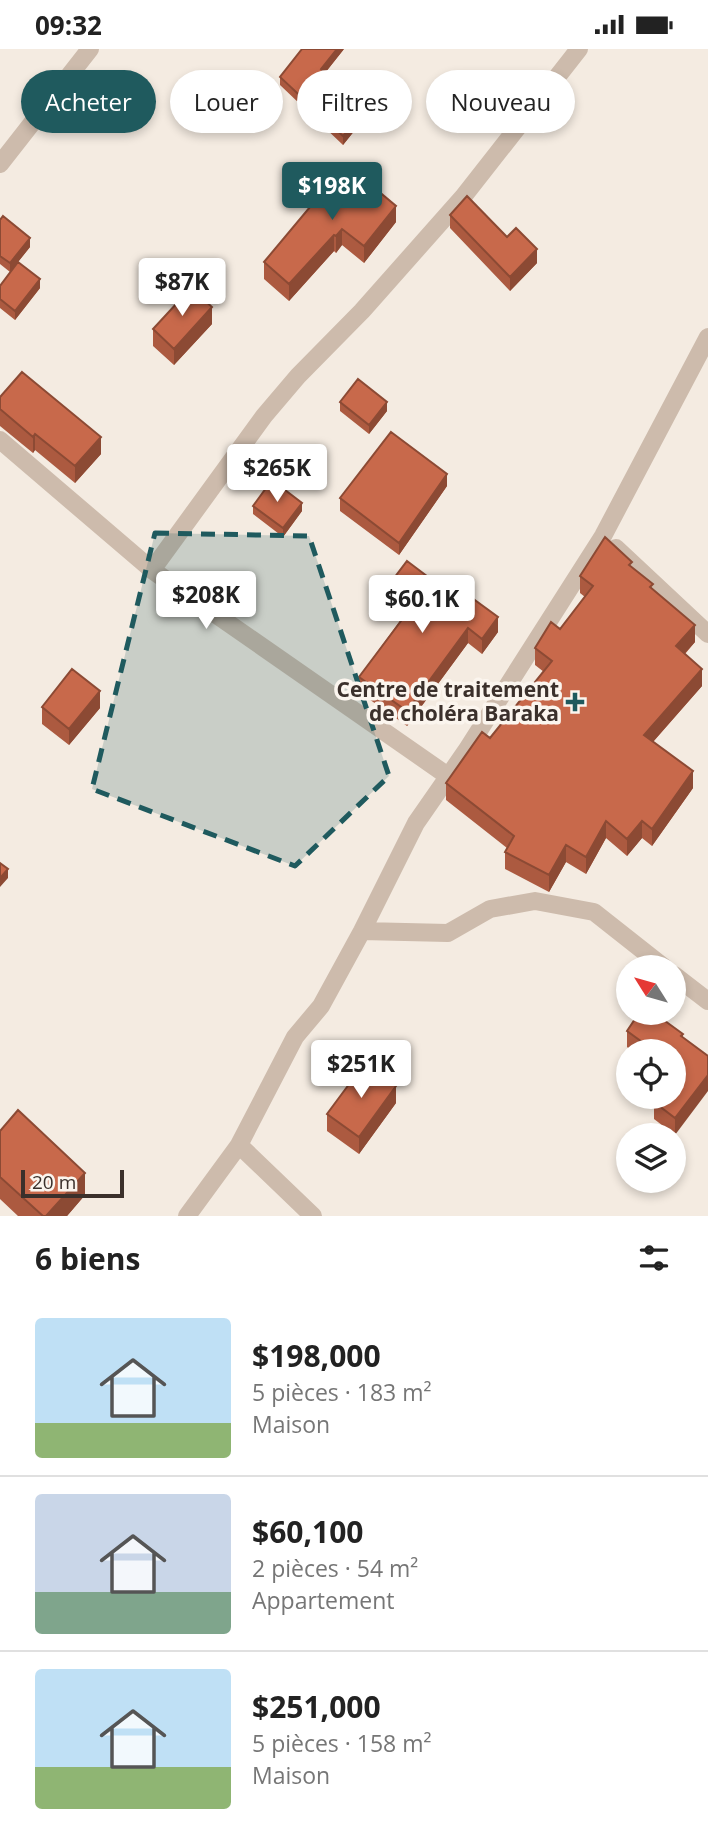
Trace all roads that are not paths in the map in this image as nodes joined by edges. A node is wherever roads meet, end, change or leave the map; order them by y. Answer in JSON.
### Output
{"nodes":[{"id":1,"x":90,"y":49,"type":"edge"},
{"id":2,"x":579,"y":49,"type":"edge"},
{"id":3,"x":0,"y":164,"type":"edge"},
{"id":4,"x":708,"y":337,"type":"edge"},
{"id":5,"x":0,"y":440,"type":"edge"},
{"id":6,"x":603,"y":536,"type":"junction"},
{"id":7,"x":152,"y":570,"type":"junction"},
{"id":8,"x":708,"y":634,"type":"edge"},
{"id":9,"x":448,"y":776,"type":"junction"},
{"id":10,"x":362,"y":931,"type":"junction"},
{"id":11,"x":649,"y":955,"type":"edge"},
{"id":12,"x":686,"y":985,"type":"edge"},
{"id":13,"x":708,"y":1002,"type":"edge"},
{"id":14,"x":239,"y":1145,"type":"junction"},
{"id":15,"x":187,"y":1216,"type":"edge"},
{"id":16,"x":313,"y":1216,"type":"edge"}],
"edges":[{"from":1,"to":3,"type":"street"},
{"from":2,"to":7,"type":"street"},
{"from":4,"to":6,"type":"street"},
{"from":5,"to":7,"type":"street"},
{"from":6,"to":8,"type":"street"},
{"from":6,"to":9,"type":"street"},
{"from":7,"to":9,"type":"street"},
{"from":9,"to":10,"type":"street"},
{"from":10,"to":11,"type":"street"},
{"from":10,"to":14,"type":"street"},
{"from":12,"to":13,"type":"street"},
{"from":14,"to":15,"type":"street"},
{"from":14,"to":16,"type":"street"}]}
